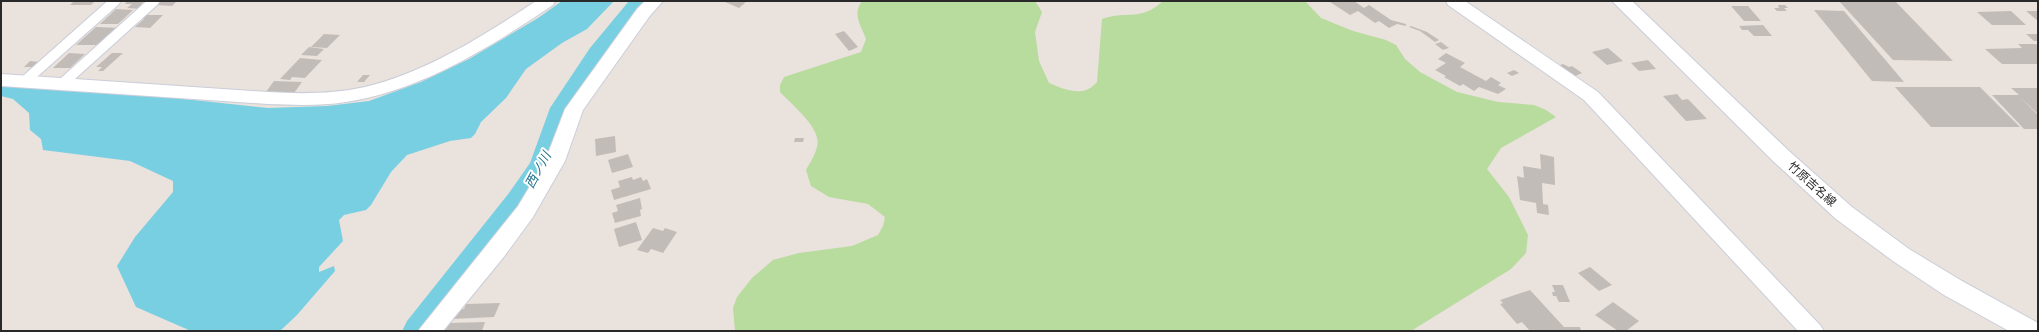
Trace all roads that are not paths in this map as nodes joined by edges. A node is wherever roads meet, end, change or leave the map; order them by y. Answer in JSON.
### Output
{"nodes":[{"id":1,"x":115,"y":1,"type":"edge"},
{"id":2,"x":154,"y":1,"type":"edge"},
{"id":3,"x":547,"y":1,"type":"edge"},
{"id":4,"x":655,"y":1,"type":"edge"},
{"id":5,"x":1454,"y":1,"type":"edge"},
{"id":6,"x":1621,"y":1,"type":"edge"},
{"id":7,"x":1,"y":80,"type":"edge"},
{"id":8,"x":26,"y":80,"type":"junction"},
{"id":9,"x":62,"y":83,"type":"junction"},
{"id":10,"x":430,"y":331,"type":"edge"},
{"id":11,"x":1812,"y":331,"type":"edge"},
{"id":12,"x":2030,"y":331,"type":"edge"}],
"edges":[{"from":1,"to":8,"type":"lane"},
{"from":2,"to":9,"type":"lane"},
{"from":3,"to":9,"type":"street"},
{"from":4,"to":10,"type":"street"},
{"from":5,"to":11,"type":"street"},
{"from":6,"to":12,"type":"main road","name":"竹原吉名線"},
{"from":7,"to":8,"type":"street"},
{"from":8,"to":9,"type":"street"}]}
